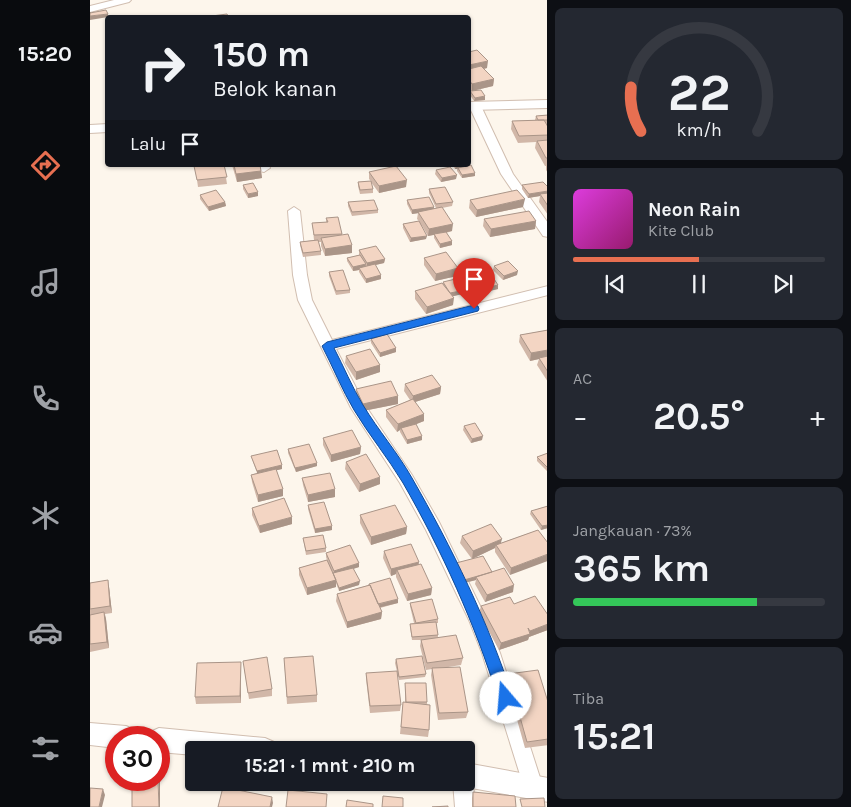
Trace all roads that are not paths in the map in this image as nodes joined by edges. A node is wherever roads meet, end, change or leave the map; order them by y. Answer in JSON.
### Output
{"nodes":[{"id":1,"x":126,"y":0,"type":"edge"},
{"id":2,"x":90,"y":9,"type":"edge"},
{"id":3,"x":547,"y":104,"type":"edge"},
{"id":4,"x":472,"y":106,"type":"edge"},
{"id":5,"x":105,"y":128,"type":"edge"},
{"id":6,"x":90,"y":129,"type":"edge"},
{"id":7,"x":294,"y":211,"type":"dead end"},
{"id":8,"x":547,"y":232,"type":"edge"},
{"id":9,"x":547,"y":290,"type":"edge"},
{"id":10,"x":327,"y":346,"type":"junction"},
{"id":11,"x":90,"y":734,"type":"edge"},
{"id":12,"x":105,"y":736,"type":"edge"},
{"id":13,"x":170,"y":741,"type":"edge"},
{"id":14,"x":185,"y":742,"type":"edge"},
{"id":15,"x":475,"y":777,"type":"edge"},
{"id":16,"x":540,"y":788,"type":"edge"},
{"id":17,"x":464,"y":791,"type":"edge"},
{"id":18,"x":465,"y":807,"type":"edge"}],
"edges":[{"from":1,"to":2,"type":"street"},
{"from":3,"to":4,"type":"street"},
{"from":4,"to":8,"type":"street"},
{"from":5,"to":6,"type":"street"},
{"from":7,"to":10,"type":"street"},
{"from":9,"to":10,"type":"street"},
{"from":10,"to":16,"type":"street"},
{"from":11,"to":12,"type":"street"},
{"from":13,"to":14,"type":"street"},
{"from":15,"to":16,"type":"street"},
{"from":17,"to":18,"type":"street"}]}
